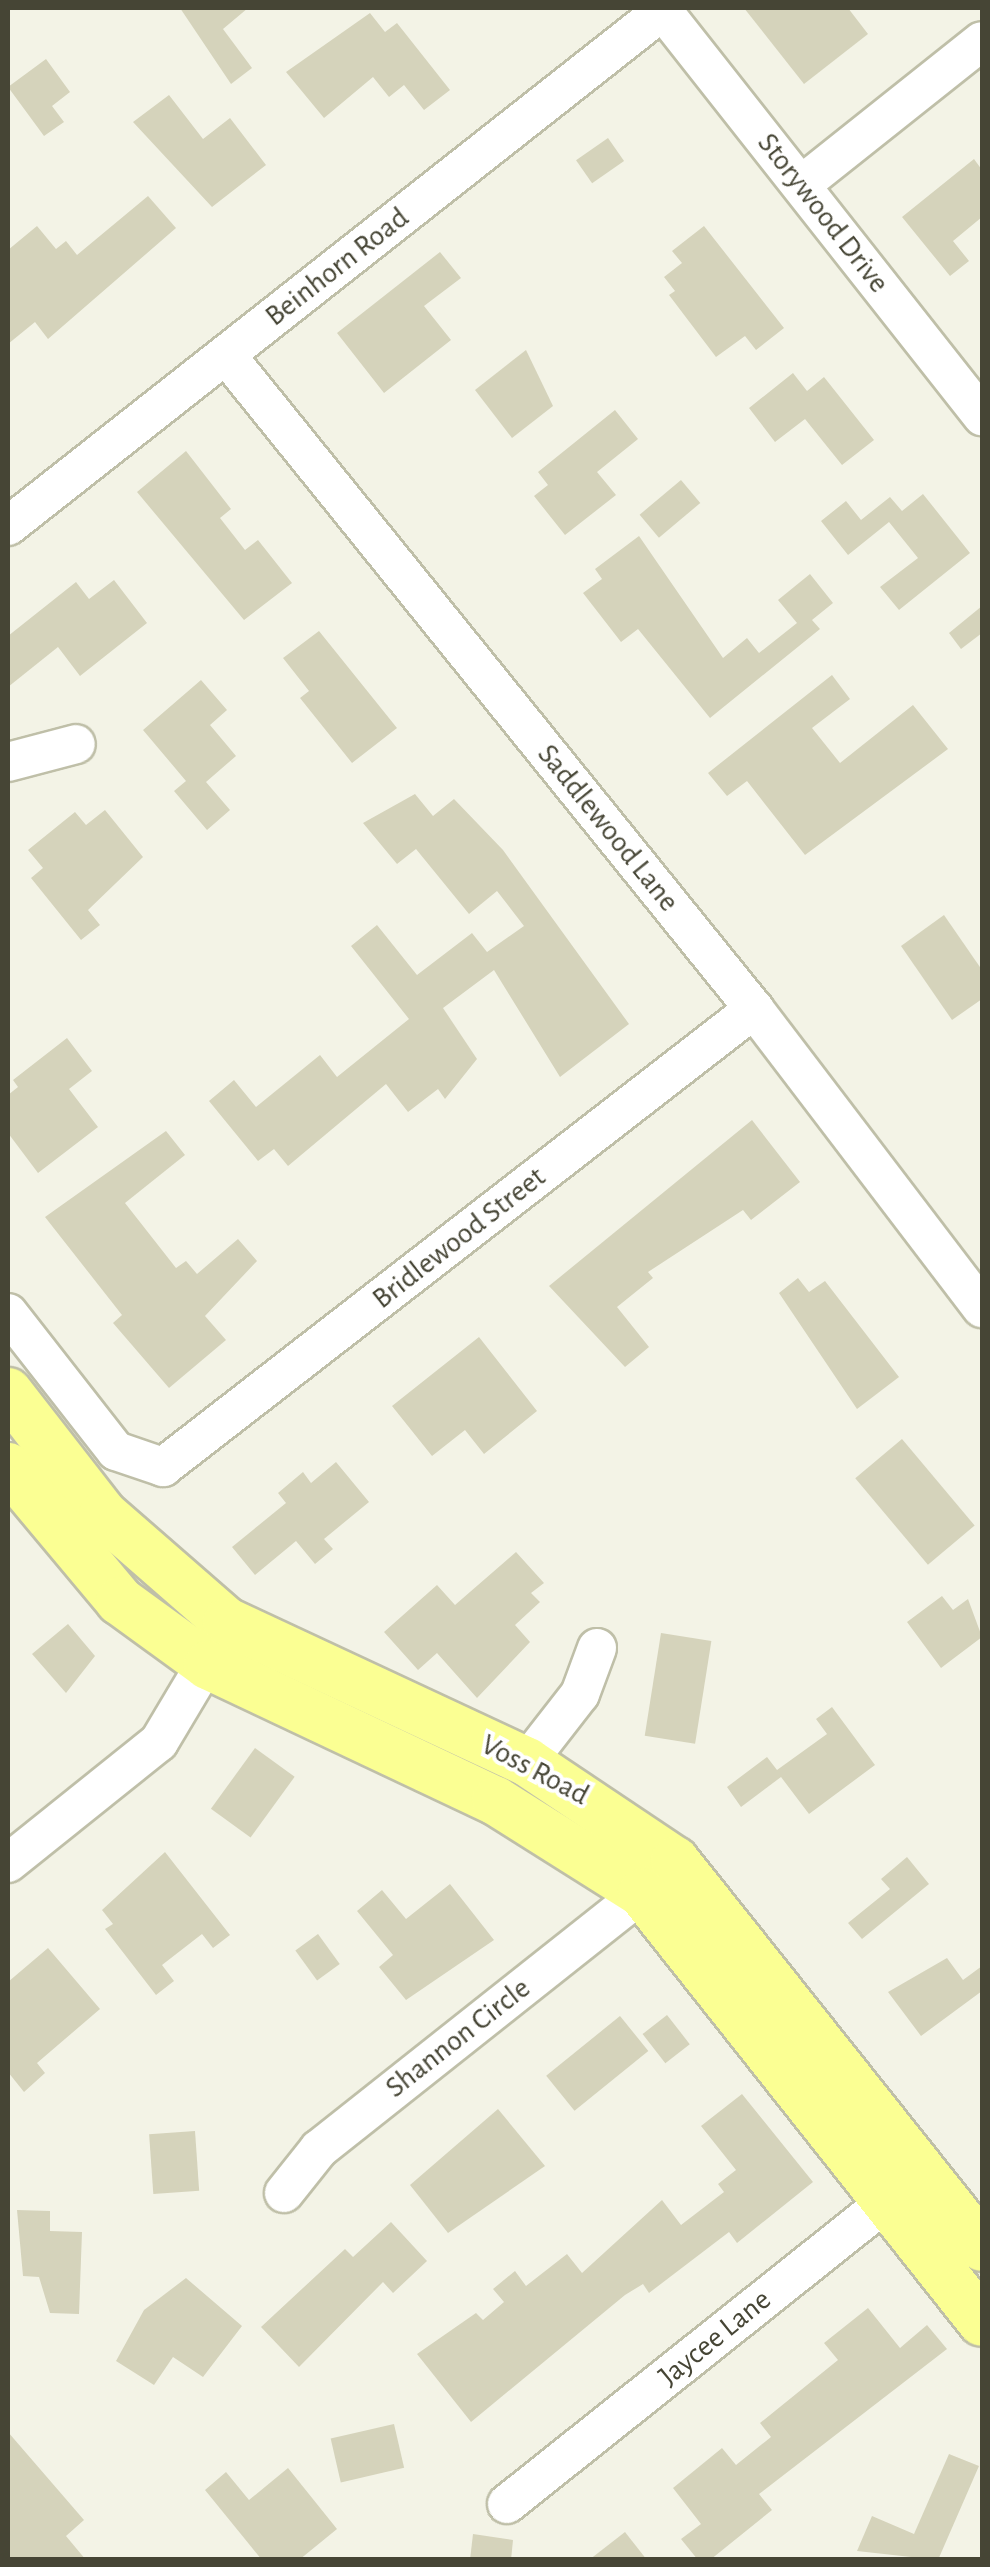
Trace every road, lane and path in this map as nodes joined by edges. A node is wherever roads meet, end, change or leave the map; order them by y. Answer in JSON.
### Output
{"nodes":[{"id":1,"x":665,"y":9,"type":"edge"},
{"id":2,"x":982,"y":42,"type":"edge"},
{"id":3,"x":801,"y":185,"type":"junction"},
{"id":4,"x":226,"y":355,"type":"junction"},
{"id":5,"x":982,"y":416,"type":"edge"},
{"id":6,"x":8,"y":526,"type":"edge"},
{"id":7,"x":76,"y":744,"type":"dead end"},
{"id":8,"x":8,"y":762,"type":"edge"},
{"id":9,"x":754,"y":1008,"type":"junction"},
{"id":10,"x":982,"y":1308,"type":"edge"},
{"id":11,"x":8,"y":1313,"type":"edge"},
{"id":12,"x":8,"y":1392,"type":"edge"},
{"id":13,"x":8,"y":1468,"type":"edge"},
{"id":14,"x":227,"y":1622,"type":"junction"},
{"id":15,"x":597,"y":1648,"type":"dead end"},
{"id":16,"x":208,"y":1665,"type":"junction"},
{"id":17,"x":527,"y":1762,"type":"junction"},
{"id":18,"x":8,"y":1863,"type":"edge"},
{"id":19,"x":642,"y":1893,"type":"junction"},
{"id":20,"x":705,"y":1931,"type":"junction"},
{"id":21,"x":905,"y":2187,"type":"junction"},
{"id":22,"x":284,"y":2193,"type":"dead end"},
{"id":23,"x":982,"y":2247,"type":"edge"},
{"id":24,"x":982,"y":2322,"type":"edge"},
{"id":25,"x":507,"y":2504,"type":"dead end"}],
"edges":[{"from":1,"to":3,"type":"street","name":"Storywood Drive"},
{"from":1,"to":4,"type":"street","name":"Beinhorn Road"},
{"from":2,"to":3,"type":"street"},
{"from":3,"to":5,"type":"street","name":"Storywood Drive"},
{"from":4,"to":6,"type":"street","name":"Beinhorn Road"},
{"from":4,"to":9,"type":"street","name":"Saddlewood Lane"},
{"from":7,"to":8,"type":"street"},
{"from":9,"to":10,"type":"street","name":"Saddlewood Lane"},
{"from":9,"to":11,"type":"street","name":"Bridlewood Street"},
{"from":12,"to":14,"type":"main road","name":"Voss Road"},
{"from":13,"to":16,"type":"main road","name":"Voss Road"},
{"from":14,"to":16,"type":"street"},
{"from":14,"to":17,"type":"main road","name":"Voss Road"},
{"from":15,"to":17,"type":"street"},
{"from":16,"to":18,"type":"street"},
{"from":16,"to":19,"type":"main road","name":"Voss Road"},
{"from":17,"to":20,"type":"main road","name":"Voss Road"},
{"from":19,"to":20,"type":"main road","name":"Voss Road"},
{"from":19,"to":22,"type":"street","name":"Shannon Circle"},
{"from":20,"to":21,"type":"main road","name":"Voss Road"},
{"from":21,"to":23,"type":"main road","name":"Voss Road"},
{"from":21,"to":24,"type":"main road","name":"Voss Road"},
{"from":21,"to":25,"type":"street","name":"Jaycee Lane"}]}
